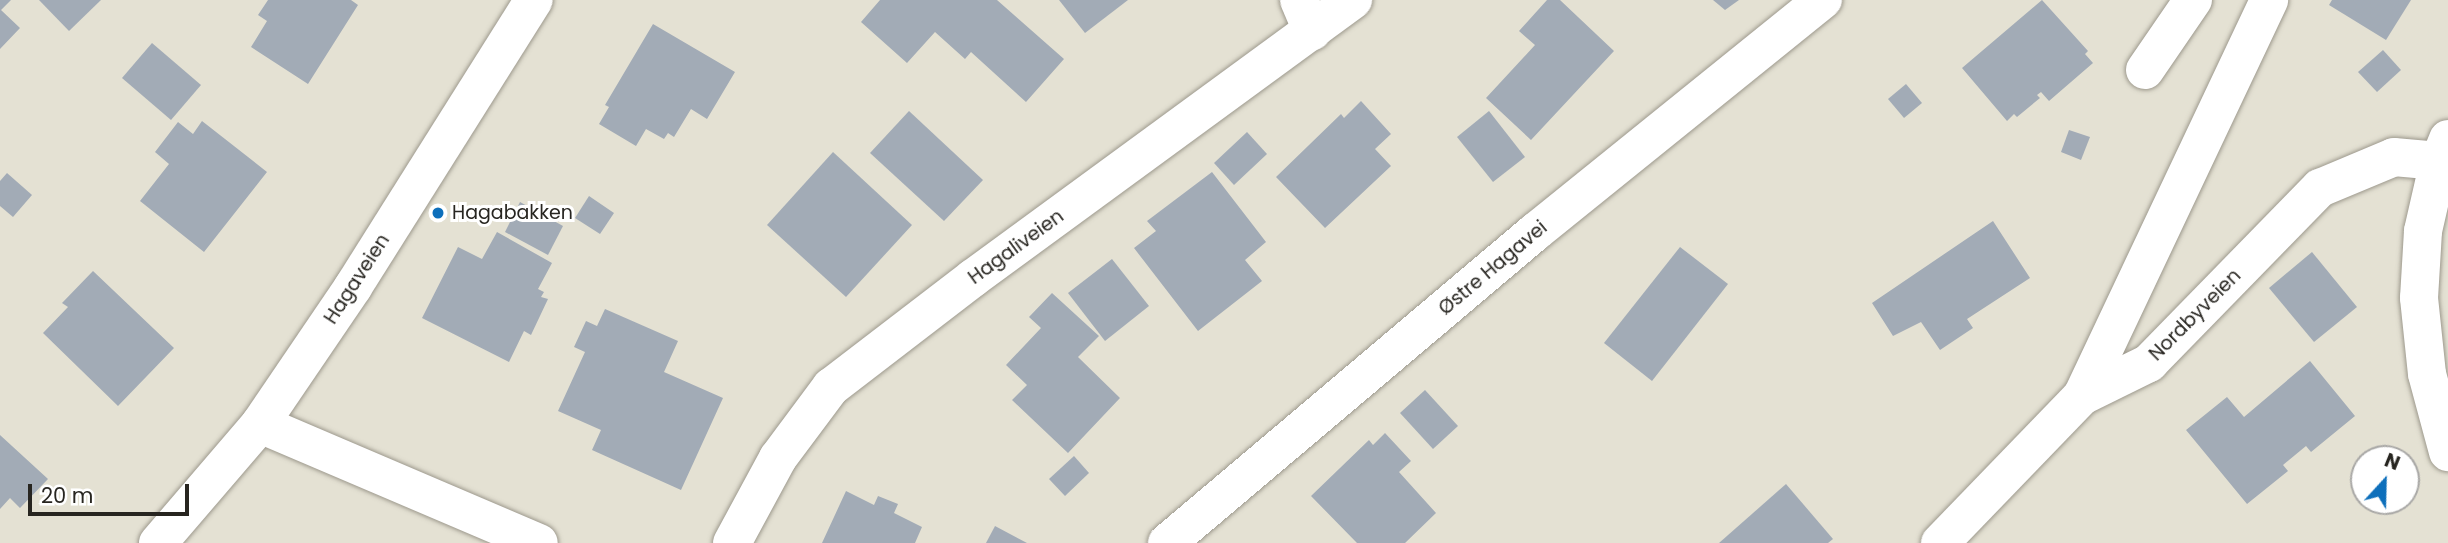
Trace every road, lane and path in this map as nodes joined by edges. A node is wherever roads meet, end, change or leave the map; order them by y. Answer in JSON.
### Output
{"nodes":[{"id":1,"x":534,"y":0,"type":"edge"},
{"id":2,"x":1353,"y":0,"type":"edge"},
{"id":3,"x":1823,"y":0,"type":"edge"},
{"id":4,"x":2193,"y":0,"type":"edge"},
{"id":5,"x":2269,"y":0,"type":"edge"},
{"id":6,"x":1306,"y":16,"type":"edge"},
{"id":7,"x":2145,"y":70,"type":"dead end"},
{"id":8,"x":2444,"y":150,"type":"edge"},
{"id":9,"x":2082,"y":396,"type":"junction"},
{"id":10,"x":260,"y":424,"type":"junction"},
{"id":11,"x":2448,"y":452,"type":"edge"},
{"id":12,"x":158,"y":543,"type":"edge"},
{"id":13,"x":539,"y":543,"type":"edge"},
{"id":14,"x":732,"y":543,"type":"edge"},
{"id":15,"x":1167,"y":543,"type":"edge"},
{"id":16,"x":1940,"y":543,"type":"edge"}],
"edges":[{"from":1,"to":10,"type":"street","name":"Hagaveien"},
{"from":2,"to":6,"type":"street","name":"Hagaliveien"},
{"from":3,"to":15,"type":"street","name":"Østre Hagavei"},
{"from":4,"to":7,"type":"street"},
{"from":5,"to":9,"type":"street"},
{"from":6,"to":14,"type":"street","name":"Hagaliveien"},
{"from":8,"to":9,"type":"street","name":"Nordbyveien"},
{"from":8,"to":11,"type":"street","name":"Nordbyveien"},
{"from":9,"to":16,"type":"street","name":"Nordbyveien"},
{"from":10,"to":12,"type":"street","name":"Hagaveien"},
{"from":10,"to":13,"type":"street"}]}
